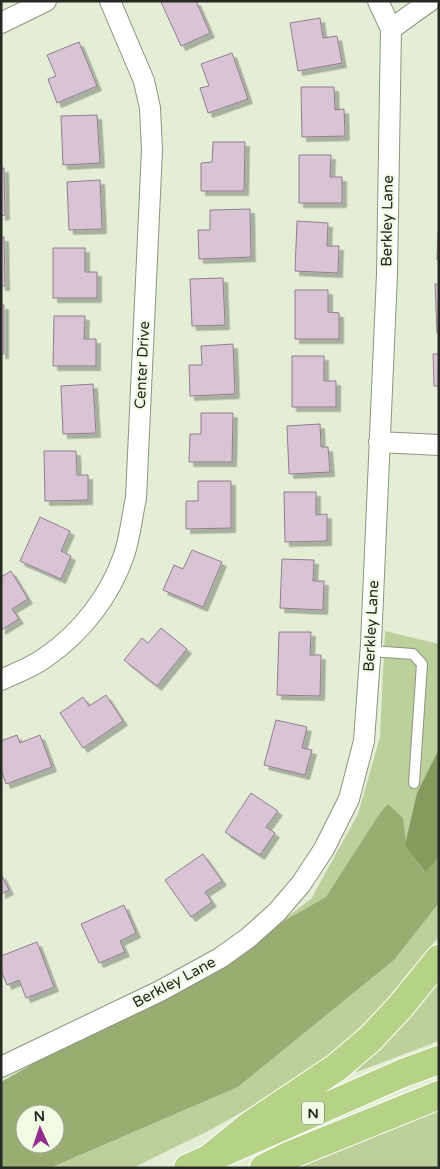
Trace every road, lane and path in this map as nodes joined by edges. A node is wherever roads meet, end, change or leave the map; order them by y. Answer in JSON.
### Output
{"nodes":[{"id":1,"x":46,"y":1,"type":"edge"},
{"id":2,"x":110,"y":1,"type":"edge"},
{"id":3,"x":378,"y":1,"type":"edge"},
{"id":4,"x":430,"y":1,"type":"edge"},
{"id":5,"x":1,"y":22,"type":"edge"},
{"id":6,"x":391,"y":29,"type":"junction"},
{"id":7,"x":379,"y":442,"type":"junction"},
{"id":8,"x":439,"y":445,"type":"edge"},
{"id":9,"x":371,"y":651,"type":"junction"},
{"id":10,"x":1,"y":680,"type":"edge"},
{"id":11,"x":414,"y":783,"type":"dead end"},
{"id":12,"x":439,"y":959,"type":"edge"},
{"id":13,"x":439,"y":1060,"type":"edge"},
{"id":14,"x":1,"y":1067,"type":"edge"},
{"id":15,"x":439,"y":1095,"type":"edge"},
{"id":16,"x":200,"y":1162,"type":"edge"},
{"id":17,"x":264,"y":1168,"type":"edge"}],
"edges":[{"from":1,"to":5,"type":"street"},
{"from":2,"to":10,"type":"street","name":"Center Drive"},
{"from":3,"to":6,"type":"street","name":"Berkley Lane"},
{"from":4,"to":6,"type":"street"},
{"from":6,"to":7,"type":"street","name":"Berkley Lane"},
{"from":7,"to":8,"type":"street"},
{"from":7,"to":9,"type":"street","name":"Berkley Lane"},
{"from":9,"to":11,"type":"lane"},
{"from":9,"to":14,"type":"street","name":"Berkley Lane"},
{"from":12,"to":16,"type":"highway"},
{"from":13,"to":16,"type":"highway","number":"N"},
{"from":15,"to":17,"type":"highway","number":"N"}]}
